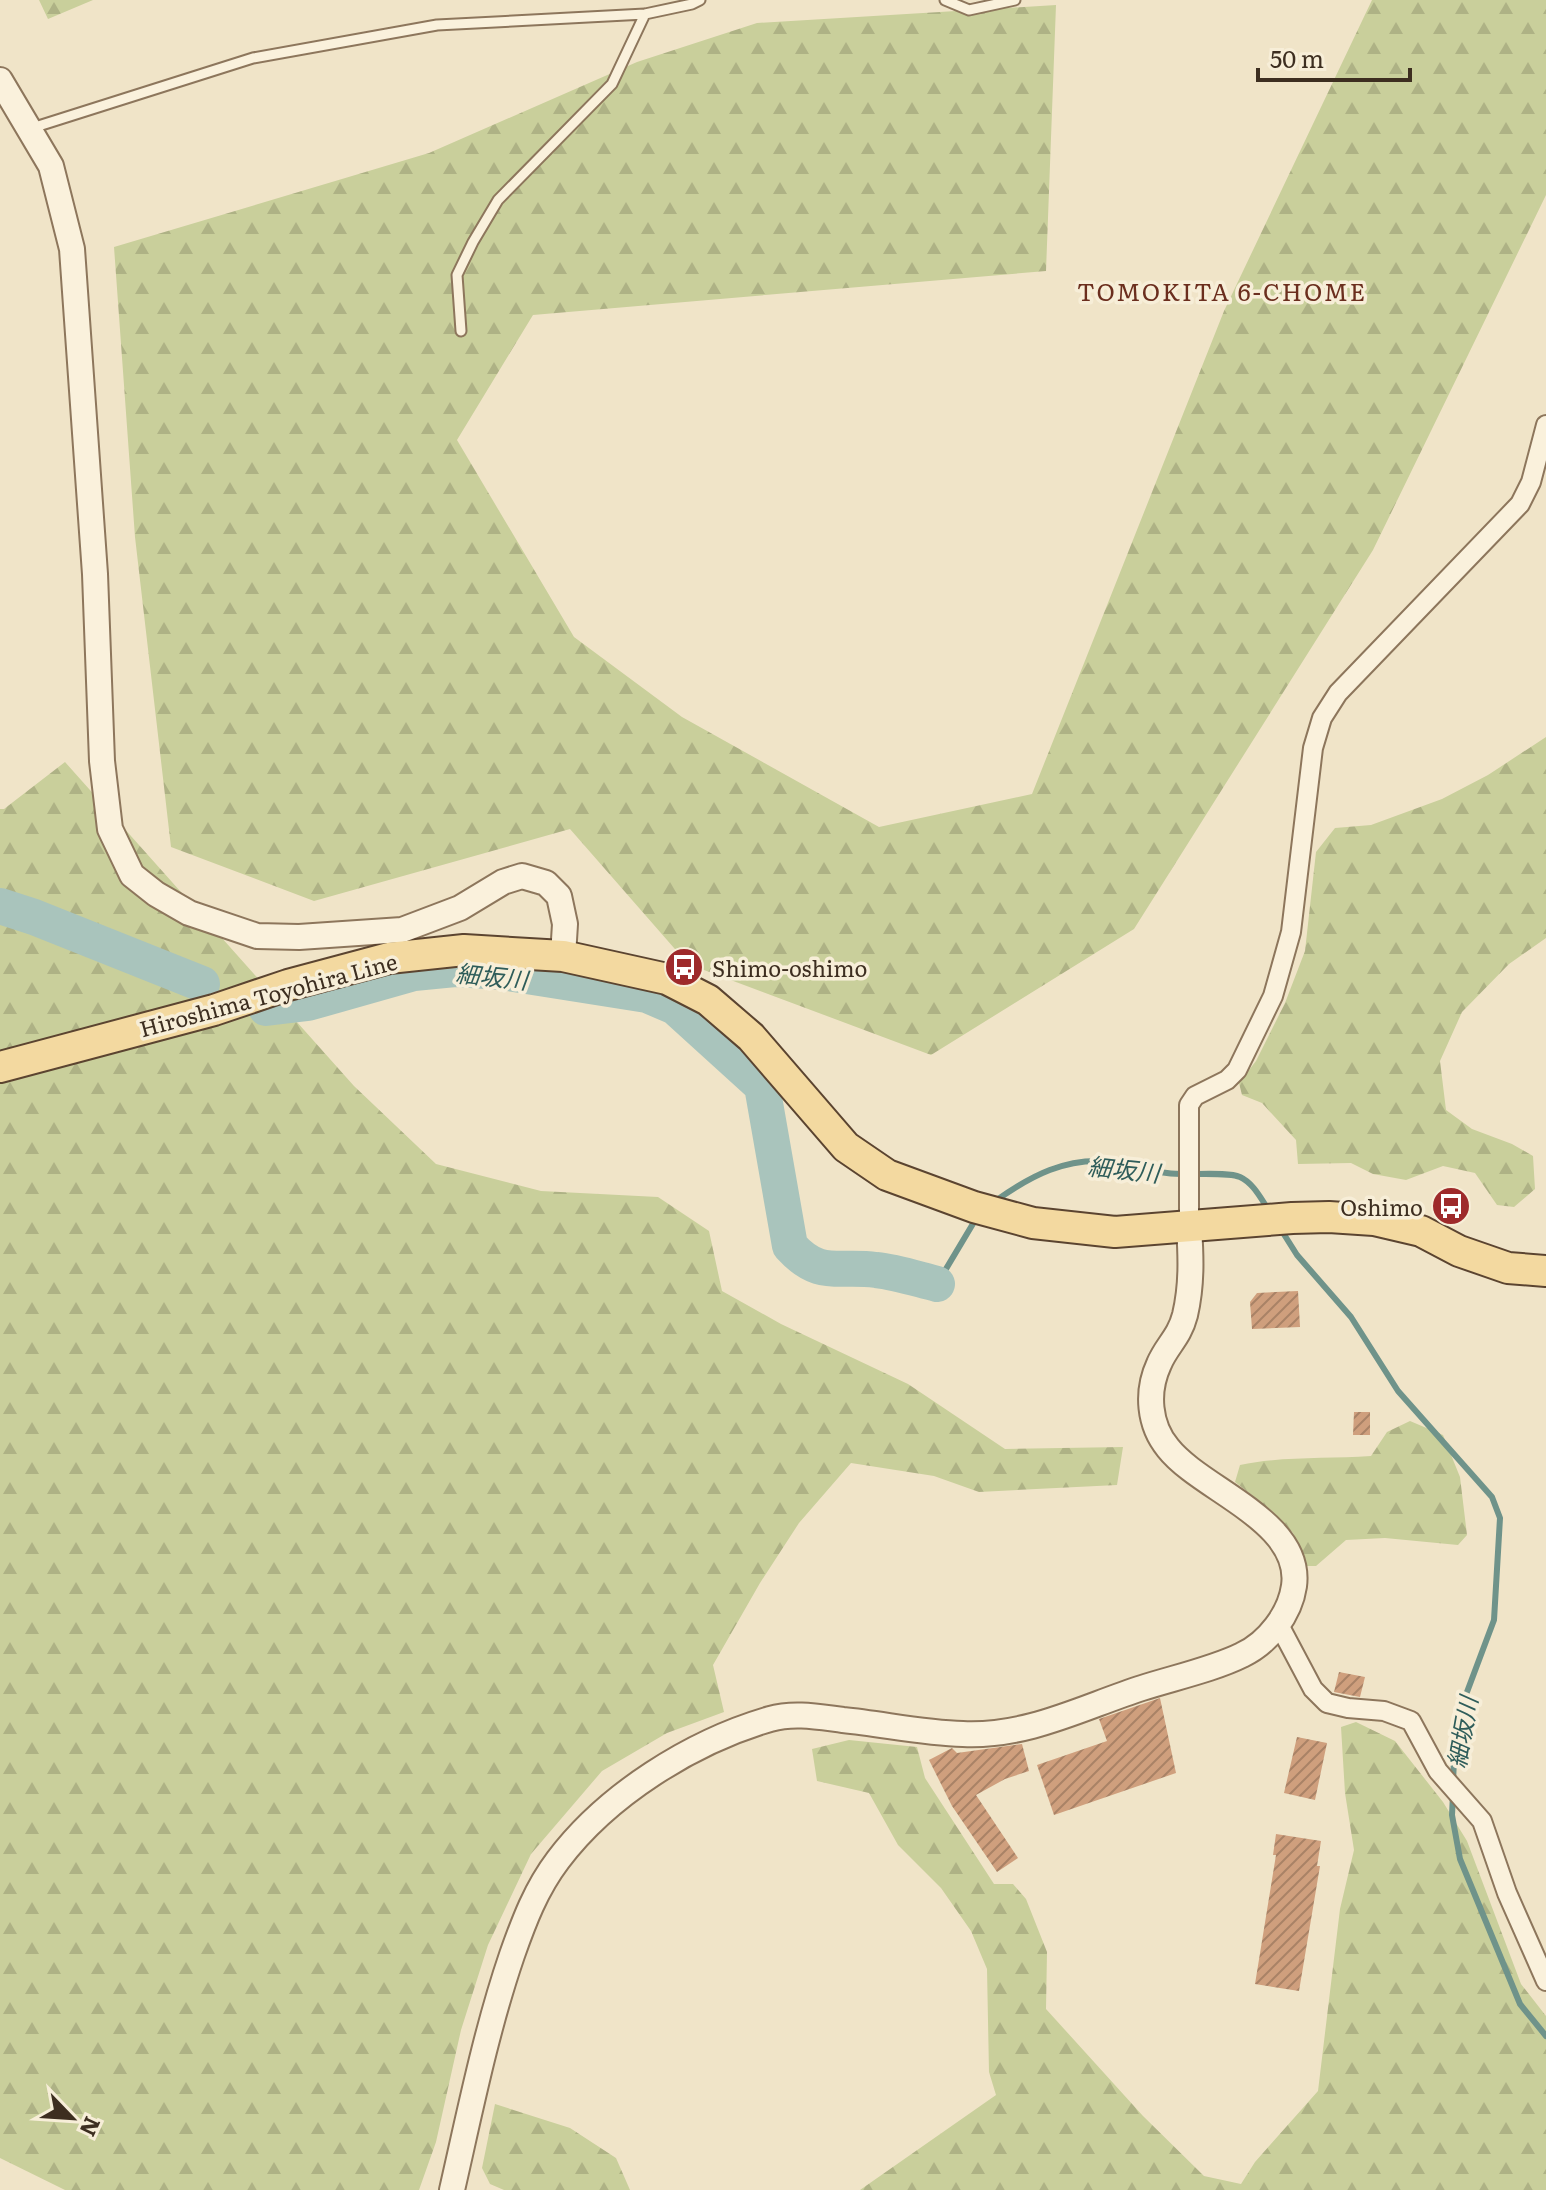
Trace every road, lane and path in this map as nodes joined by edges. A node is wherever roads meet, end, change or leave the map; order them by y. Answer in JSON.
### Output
{"nodes":[{"id":1,"x":700,"y":0,"type":"edge"},
{"id":2,"x":945,"y":0,"type":"edge"},
{"id":3,"x":1015,"y":0,"type":"edge"},
{"id":4,"x":645,"y":14,"type":"junction"},
{"id":5,"x":0,"y":80,"type":"edge"},
{"id":6,"x":31,"y":128,"type":"junction"},
{"id":7,"x":461,"y":331,"type":"dead end"},
{"id":8,"x":1546,"y":425,"type":"edge"},
{"id":9,"x":563,"y":956,"type":"junction"},
{"id":10,"x":0,"y":1067,"type":"edge"},
{"id":11,"x":1189,"y":1227,"type":"junction"},
{"id":12,"x":1546,"y":1271,"type":"edge"},
{"id":13,"x":1278,"y":1623,"type":"junction"},
{"id":14,"x":1546,"y":1981,"type":"edge"},
{"id":15,"x":452,"y":2190,"type":"edge"}],
"edges":[{"from":1,"to":4,"type":"lane"},
{"from":2,"to":3,"type":"lane"},
{"from":4,"to":6,"type":"lane"},
{"from":4,"to":7,"type":"lane"},
{"from":5,"to":6,"type":"street"},
{"from":6,"to":9,"type":"street"},
{"from":8,"to":11,"type":"street"},
{"from":9,"to":10,"type":"main road","name":"Hiroshima Toyohira Line"},
{"from":9,"to":11,"type":"main road","name":"Hiroshima Toyohira Line"},
{"from":11,"to":12,"type":"main road","name":"Hiroshima Toyohira Line"},
{"from":11,"to":13,"type":"street"},
{"from":13,"to":14,"type":"street"},
{"from":13,"to":15,"type":"street"}]}
